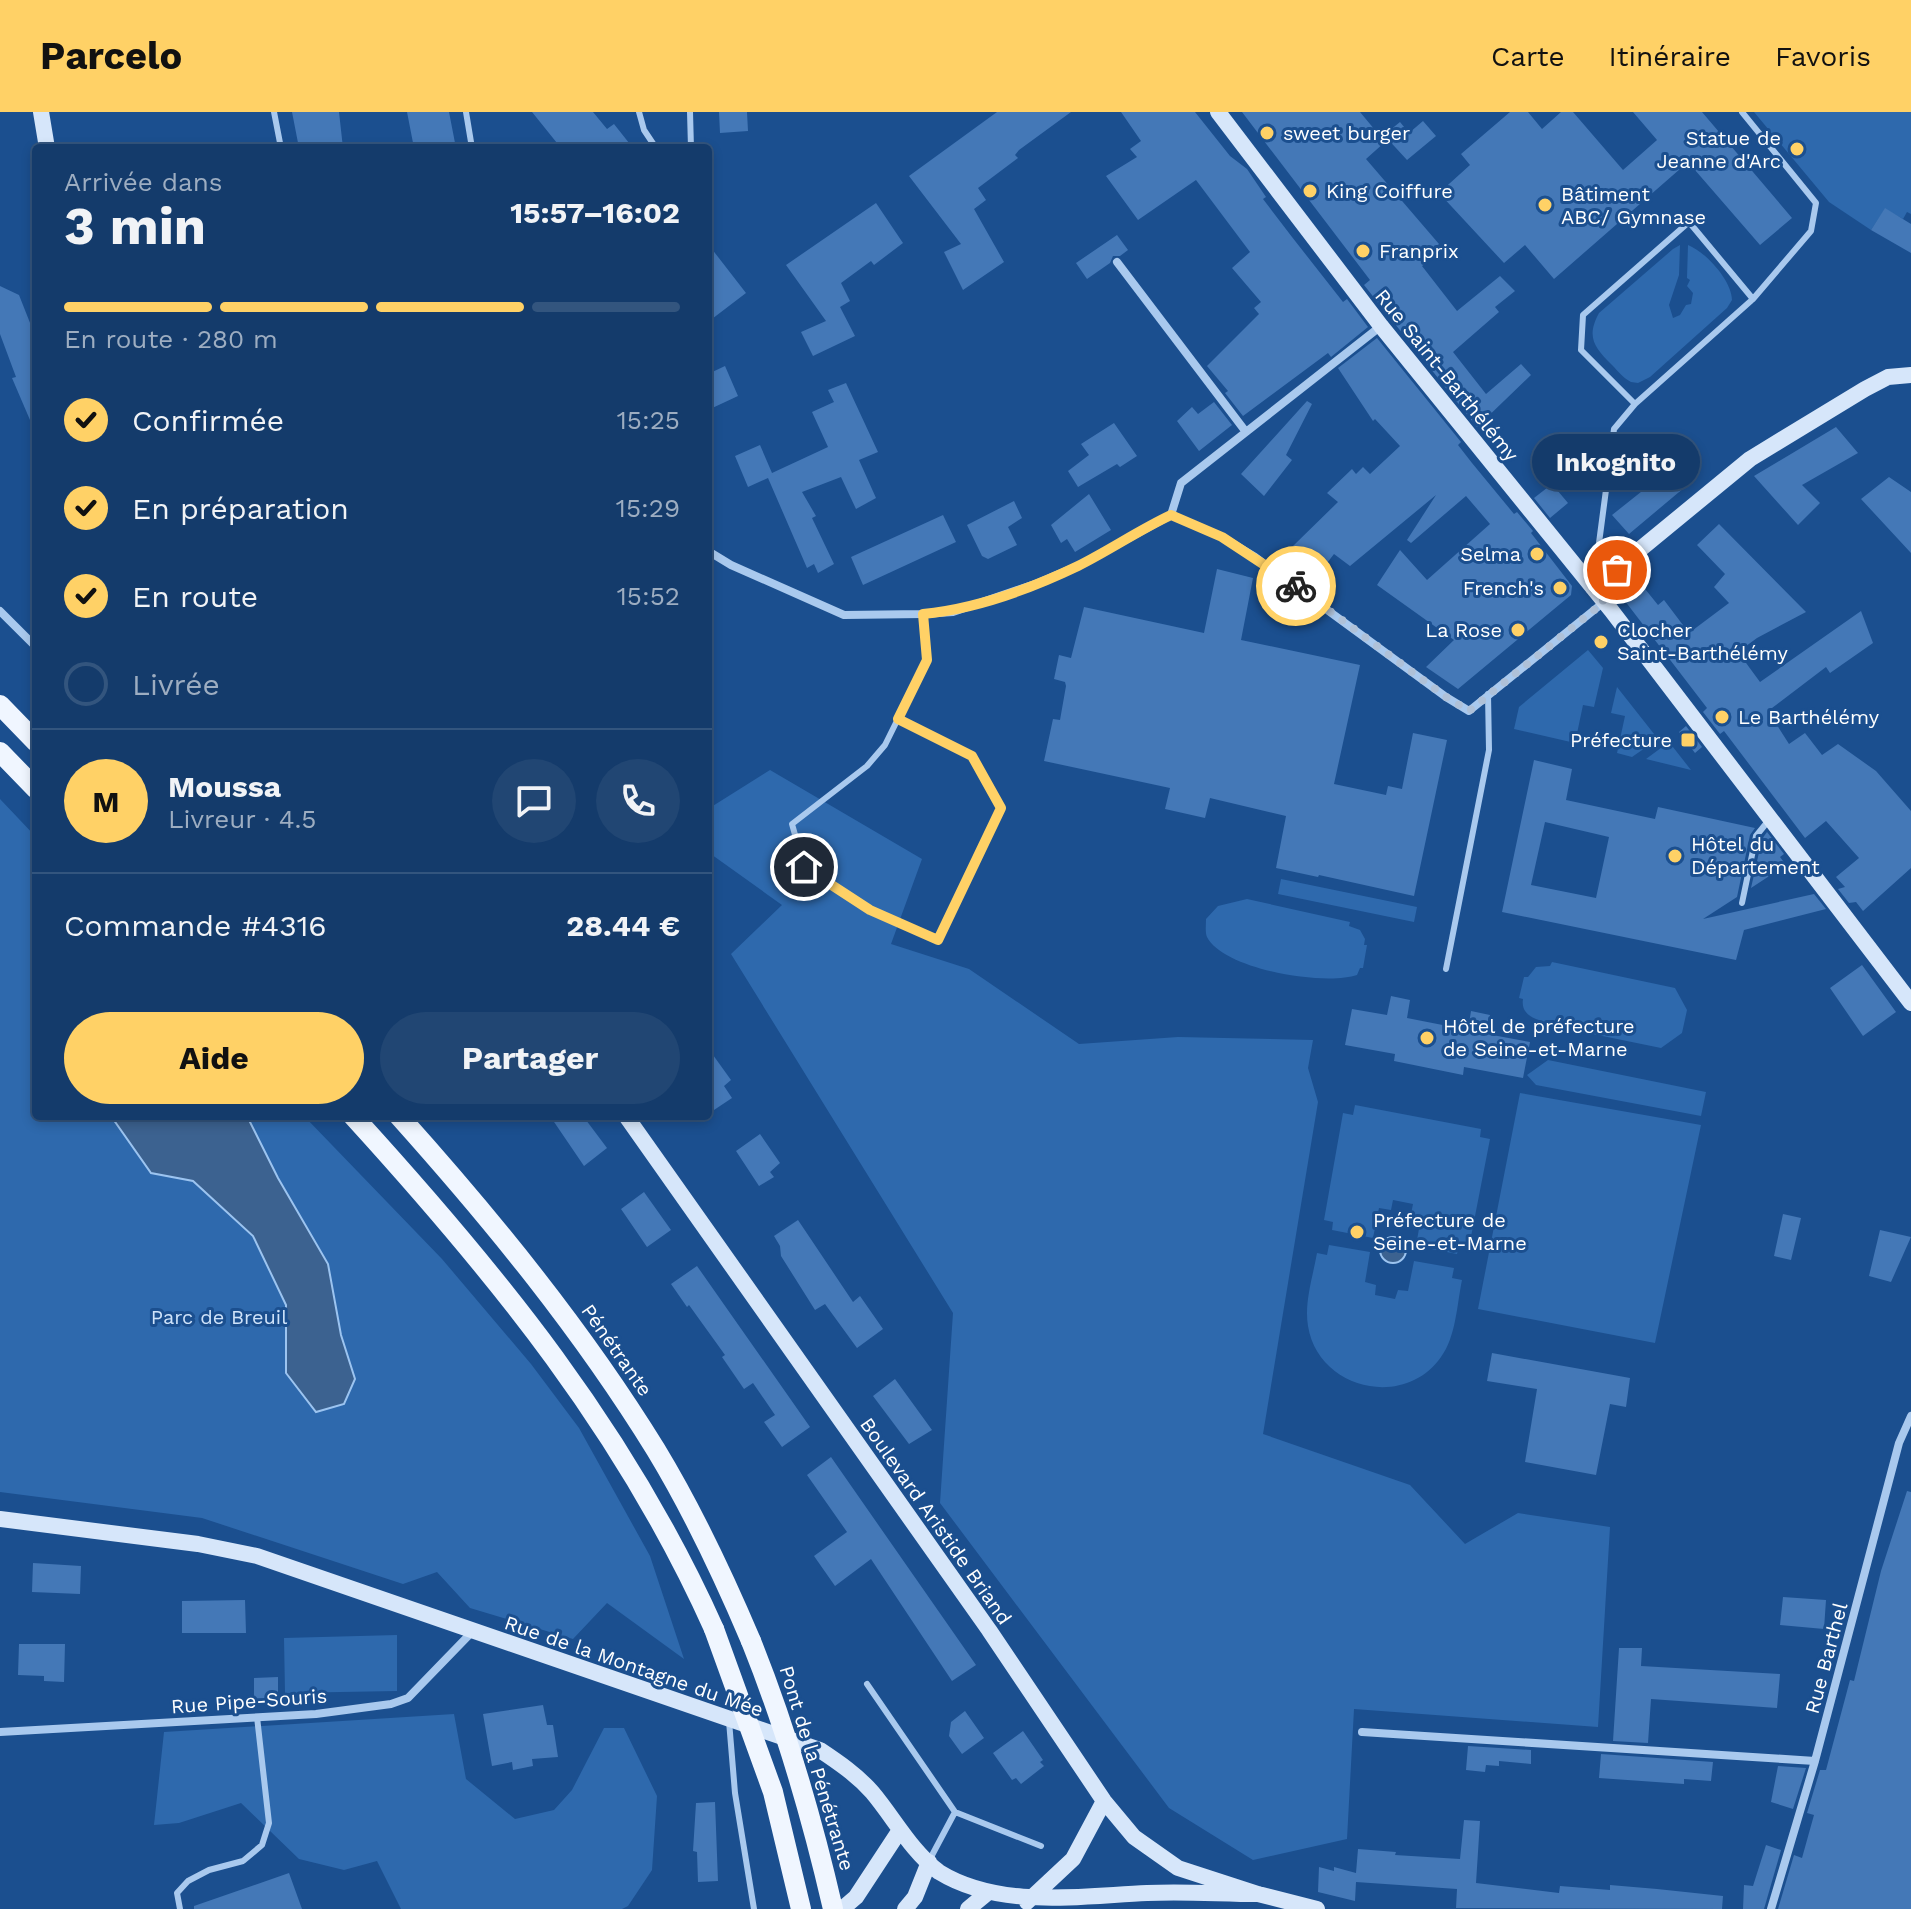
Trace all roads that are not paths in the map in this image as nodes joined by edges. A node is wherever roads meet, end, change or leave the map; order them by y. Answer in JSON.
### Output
{"nodes":[{"id":1,"x":41,"y":112,"type":"edge"},
{"id":2,"x":274,"y":112,"type":"edge"},
{"id":3,"x":466,"y":112,"type":"edge"},
{"id":4,"x":639,"y":112,"type":"edge"},
{"id":5,"x":690,"y":112,"type":"edge"},
{"id":6,"x":1218,"y":112,"type":"edge"},
{"id":7,"x":1742,"y":112,"type":"edge"},
{"id":8,"x":46,"y":144,"type":"edge"},
{"id":9,"x":280,"y":144,"type":"edge"},
{"id":10,"x":471,"y":144,"type":"edge"},
{"id":11,"x":653,"y":144,"type":"edge"},
{"id":12,"x":691,"y":144,"type":"edge"},
{"id":13,"x":1117,"y":262,"type":"dead end"},
{"id":14,"x":1753,"y":299,"type":"junction"},
{"id":15,"x":1381,"y":326,"type":"junction"},
{"id":16,"x":1911,"y":375,"type":"edge"},
{"id":17,"x":1635,"y":404,"type":"junction"},
{"id":18,"x":1246,"y":432,"type":"junction"},
{"id":19,"x":1171,"y":515,"type":"junction"},
{"id":20,"x":712,"y":553,"type":"edge"},
{"id":21,"x":1598,"y":595,"type":"junction"},
{"id":22,"x":0,"y":611,"type":"edge"},
{"id":23,"x":923,"y":614,"type":"junction"},
{"id":24,"x":32,"y":643,"type":"edge"},
{"id":25,"x":1488,"y":694,"type":"junction"},
{"id":26,"x":0,"y":705,"type":"edge"},
{"id":27,"x":898,"y":719,"type":"junction"},
{"id":28,"x":32,"y":738,"type":"edge"},
{"id":29,"x":0,"y":752,"type":"edge"},
{"id":30,"x":32,"y":785,"type":"edge"},
{"id":31,"x":1769,"y":820,"type":"junction"},
{"id":32,"x":1742,"y":903,"type":"dead end"},
{"id":33,"x":1446,"y":969,"type":"dead end"},
{"id":34,"x":1905,"y":984,"type":"edge"},
{"id":35,"x":1911,"y":1003,"type":"edge"},
{"id":36,"x":357,"y":1120,"type":"edge"},
{"id":37,"x":402,"y":1120,"type":"edge"},
{"id":38,"x":629,"y":1120,"type":"edge"},
{"id":39,"x":1911,"y":1416,"type":"edge"},
{"id":40,"x":0,"y":1519,"type":"edge"},
{"id":41,"x":472,"y":1632,"type":"junction"},
{"id":42,"x":751,"y":1641,"type":"joint"},
{"id":43,"x":867,"y":1684,"type":"dead end"},
{"id":44,"x":257,"y":1717,"type":"junction"},
{"id":45,"x":729,"y":1718,"type":"junction"},
{"id":46,"x":0,"y":1732,"type":"edge"},
{"id":47,"x":1362,"y":1732,"type":"dead end"},
{"id":48,"x":1815,"y":1761,"type":"junction"},
{"id":49,"x":1104,"y":1801,"type":"junction"},
{"id":50,"x":955,"y":1812,"type":"junction"},
{"id":51,"x":900,"y":1830,"type":"junction"},
{"id":52,"x":1041,"y":1846,"type":"dead end"},
{"id":53,"x":929,"y":1862,"type":"junction"},
{"id":54,"x":986,"y":1894,"type":"junction"},
{"id":55,"x":1258,"y":1894,"type":"junction"},
{"id":56,"x":1027,"y":1902,"type":"junction"},
{"id":57,"x":180,"y":1909,"type":"edge"},
{"id":58,"x":754,"y":1909,"type":"edge"},
{"id":59,"x":801,"y":1909,"type":"edge"},
{"id":60,"x":833,"y":1909,"type":"edge"},
{"id":61,"x":842,"y":1909,"type":"edge"},
{"id":62,"x":905,"y":1909,"type":"edge"},
{"id":63,"x":968,"y":1909,"type":"edge"},
{"id":64,"x":1317,"y":1909,"type":"edge"},
{"id":65,"x":1771,"y":1909,"type":"edge"}],
"edges":[{"from":1,"to":8,"type":"street"},
{"from":2,"to":9,"type":"lane"},
{"from":3,"to":10,"type":"lane"},
{"from":4,"to":11,"type":"lane"},
{"from":5,"to":12,"type":"lane"},
{"from":6,"to":15,"type":"street","name":"Rue Saint-Barthélémy"},
{"from":7,"to":14,"type":"lane"},
{"from":13,"to":18,"type":"street"},
{"from":14,"to":17,"type":"lane"},
{"from":14,"to":17,"type":"lane"},
{"from":15,"to":18,"type":"street"},
{"from":15,"to":21,"type":"street","name":"Rue Saint-Barthélémy"},
{"from":16,"to":21,"type":"street"},
{"from":17,"to":21,"type":"lane"},
{"from":18,"to":19,"type":"street"},
{"from":19,"to":23,"type":"street"},
{"from":19,"to":25,"type":"street"},
{"from":20,"to":23,"type":"street"},
{"from":21,"to":25,"type":"street"},
{"from":21,"to":31,"type":"street","name":"Rue Saint-Barthélémy"},
{"from":22,"to":24,"type":"street"},
{"from":23,"to":27,"type":"lane"},
{"from":25,"to":33,"type":"lane"},
{"from":26,"to":28,"type":"main road"},
{"from":27,"to":27,"type":"lane"},
{"from":29,"to":30,"type":"main road"},
{"from":31,"to":32,"type":"lane"},
{"from":31,"to":34,"type":"street","name":"Rue Saint-Barthélémy"},
{"from":34,"to":35,"type":"street","name":"Rue Saint-Barthélémy"},
{"from":36,"to":59,"type":"main road","bridge":true},
{"from":37,"to":42,"type":"main road","name":"Pénétrante"},
{"from":38,"to":49,"type":"street","name":"Boulevard Aristide Briand"},
{"from":39,"to":48,"type":"street","name":"Rue Barthel"},
{"from":40,"to":41,"type":"street","name":"Rue de la Montagne du Mée"},
{"from":41,"to":44,"type":"street","name":"Rue Pipe-Souris"},
{"from":41,"to":45,"type":"street","name":"Rue de la Montagne du Mée"},
{"from":42,"to":60,"type":"main road","name":"Pont de la Pénétrante","bridge":true},
{"from":43,"to":50,"type":"lane"},
{"from":44,"to":46,"type":"street","name":"Rue Pipe-Souris"},
{"from":44,"to":57,"type":"lane"},
{"from":45,"to":51,"type":"street","name":"Rue de la Montagne du Mée"},
{"from":45,"to":58,"type":"lane"},
{"from":47,"to":48,"type":"street"},
{"from":48,"to":65,"type":"street","name":"Rue Barthel"},
{"from":49,"to":55,"type":"street","name":"Boulevard Aristide Briand"},
{"from":49,"to":56,"type":"street"},
{"from":50,"to":52,"type":"lane"},
{"from":50,"to":53,"type":"lane"},
{"from":51,"to":53,"type":"street","name":"Rue de la Montagne du Mée"},
{"from":51,"to":61,"type":"street"},
{"from":53,"to":54,"type":"street","name":"Rue de la Montagne du Mée"},
{"from":53,"to":62,"type":"street"},
{"from":54,"to":56,"type":"street","name":"Rue de la Montagne du Mée"},
{"from":54,"to":63,"type":"street"},
{"from":55,"to":56,"type":"street","name":"Rue de la Montagne du Mée"},
{"from":55,"to":64,"type":"street"}]}
